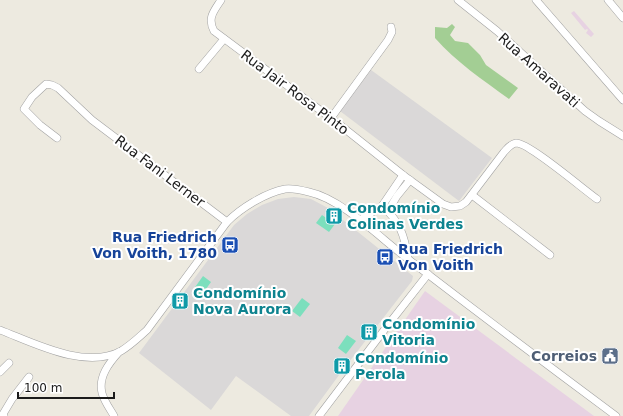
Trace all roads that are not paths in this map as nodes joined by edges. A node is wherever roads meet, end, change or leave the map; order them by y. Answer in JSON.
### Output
{"nodes":[{"id":1,"x":221,"y":0,"type":"edge"},
{"id":2,"x":458,"y":0,"type":"edge"},
{"id":3,"x":536,"y":0,"type":"edge"},
{"id":4,"x":608,"y":0,"type":"edge"},
{"id":5,"x":468,"y":2,"type":"edge"},
{"id":6,"x":623,"y":18,"type":"edge"},
{"id":7,"x":391,"y":27,"type":"dead end"},
{"id":8,"x":224,"y":39,"type":"junction"},
{"id":9,"x":199,"y":69,"type":"dead end"},
{"id":10,"x":623,"y":100,"type":"edge"},
{"id":11,"x":331,"y":118,"type":"junction"},
{"id":12,"x":623,"y":136,"type":"edge"},
{"id":13,"x":57,"y":138,"type":"dead end"},
{"id":14,"x":403,"y":175,"type":"junction"},
{"id":15,"x":410,"y":180,"type":"junction"},
{"id":16,"x":472,"y":195,"type":"junction"},
{"id":17,"x":597,"y":199,"type":"dead end"},
{"id":18,"x":382,"y":206,"type":"junction"},
{"id":19,"x":388,"y":211,"type":"junction"},
{"id":20,"x":360,"y":220,"type":"junction"},
{"id":21,"x":227,"y":222,"type":"junction"},
{"id":22,"x":550,"y":255,"type":"dead end"},
{"id":23,"x":408,"y":259,"type":"junction"},
{"id":24,"x":428,"y":274,"type":"junction"},
{"id":25,"x":0,"y":330,"type":"edge"},
{"id":26,"x":119,"y":352,"type":"junction"},
{"id":27,"x":9,"y":363,"type":"dead end"},
{"id":28,"x":0,"y":372,"type":"edge"},
{"id":29,"x":29,"y":377,"type":"dead end"},
{"id":30,"x":4,"y":416,"type":"edge"},
{"id":31,"x":114,"y":416,"type":"edge"},
{"id":32,"x":319,"y":416,"type":"edge"},
{"id":33,"x":616,"y":416,"type":"edge"}],
"edges":[{"from":1,"to":8,"type":"street","name":"Rua Jair Rosa Pinto"},
{"from":2,"to":5,"type":"street","name":"Rua Amaravati"},
{"from":3,"to":10,"type":"street"},
{"from":4,"to":6,"type":"street"},
{"from":5,"to":12,"type":"street","name":"Rua Amaravati"},
{"from":7,"to":11,"type":"street"},
{"from":8,"to":9,"type":"street"},
{"from":8,"to":11,"type":"street","name":"Rua Jair Rosa Pinto"},
{"from":11,"to":14,"type":"street","name":"Rua Jair Rosa Pinto"},
{"from":13,"to":21,"type":"street","name":"Rua Fani Lerner"},
{"from":14,"to":15,"type":"street","name":"Rua Jair Rosa Pinto"},
{"from":14,"to":18,"type":"street"},
{"from":15,"to":16,"type":"street","name":"Rua Jair Rosa Pinto"},
{"from":15,"to":19,"type":"street"},
{"from":16,"to":17,"type":"street","name":"Rua Jair Rosa Pinto"},
{"from":16,"to":22,"type":"street"},
{"from":18,"to":19,"type":"street"},
{"from":18,"to":20,"type":"street"},
{"from":19,"to":23,"type":"street"},
{"from":20,"to":21,"type":"street"},
{"from":20,"to":23,"type":"street"},
{"from":21,"to":26,"type":"street"},
{"from":23,"to":24,"type":"street"},
{"from":24,"to":32,"type":"street"},
{"from":24,"to":33,"type":"street"},
{"from":25,"to":26,"type":"street"},
{"from":26,"to":31,"type":"street"},
{"from":27,"to":28,"type":"street"},
{"from":29,"to":30,"type":"street"}]}
